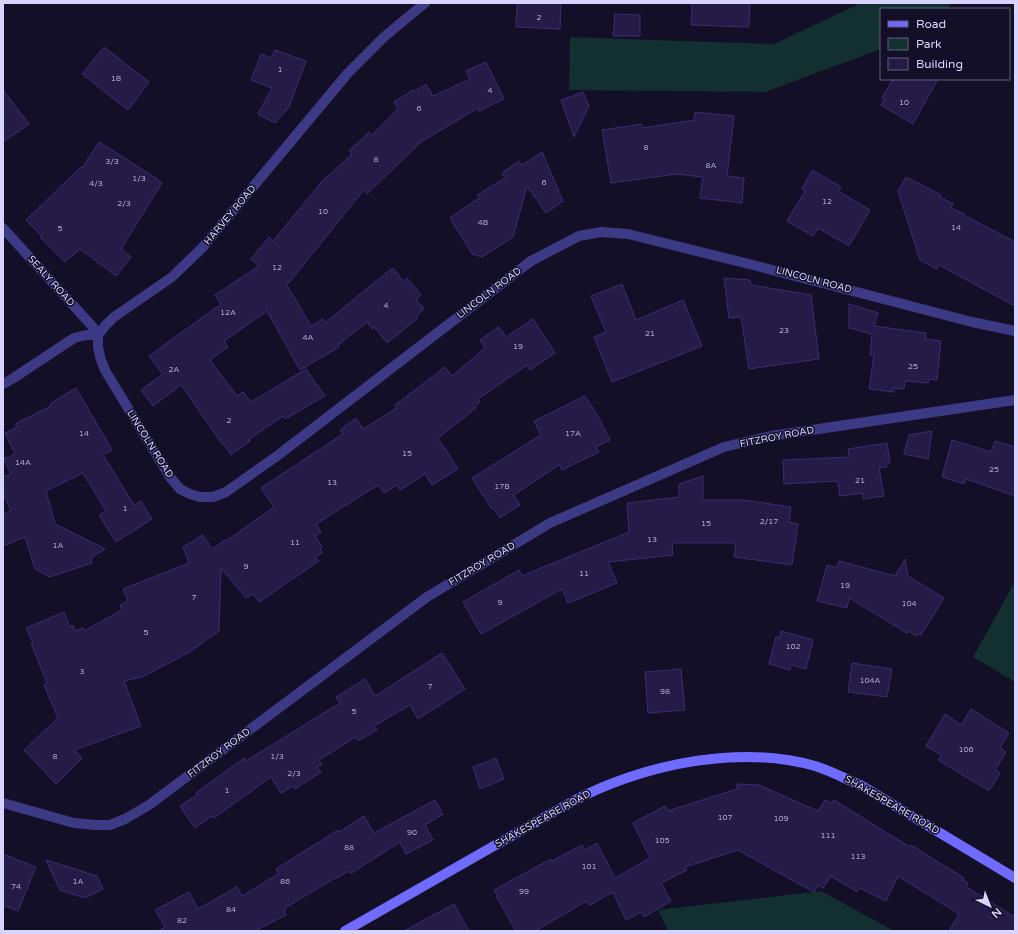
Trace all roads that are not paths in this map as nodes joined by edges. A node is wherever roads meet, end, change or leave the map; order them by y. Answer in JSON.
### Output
{"nodes":[{"id":1,"x":425,"y":3,"type":"edge"},
{"id":2,"x":3,"y":228,"type":"edge"},
{"id":3,"x":1015,"y":331,"type":"edge"},
{"id":4,"x":98,"y":335,"type":"junction"},
{"id":5,"x":3,"y":384,"type":"edge"},
{"id":6,"x":1015,"y":400,"type":"edge"},
{"id":7,"x":3,"y":803,"type":"edge"},
{"id":8,"x":1015,"y":878,"type":"edge"},
{"id":9,"x":345,"y":931,"type":"edge"}],
"edges":[{"from":1,"to":4,"type":"street","name":"HARVEY ROAD"},
{"from":2,"to":4,"type":"street","name":"SEALY ROAD"},
{"from":3,"to":4,"type":"street","name":"LINCOLN ROAD"},
{"from":4,"to":5,"type":"street"},
{"from":6,"to":7,"type":"street","name":"FITZROY ROAD"},
{"from":8,"to":9,"type":"street","name":"SHAKESPEARE ROAD"}]}
